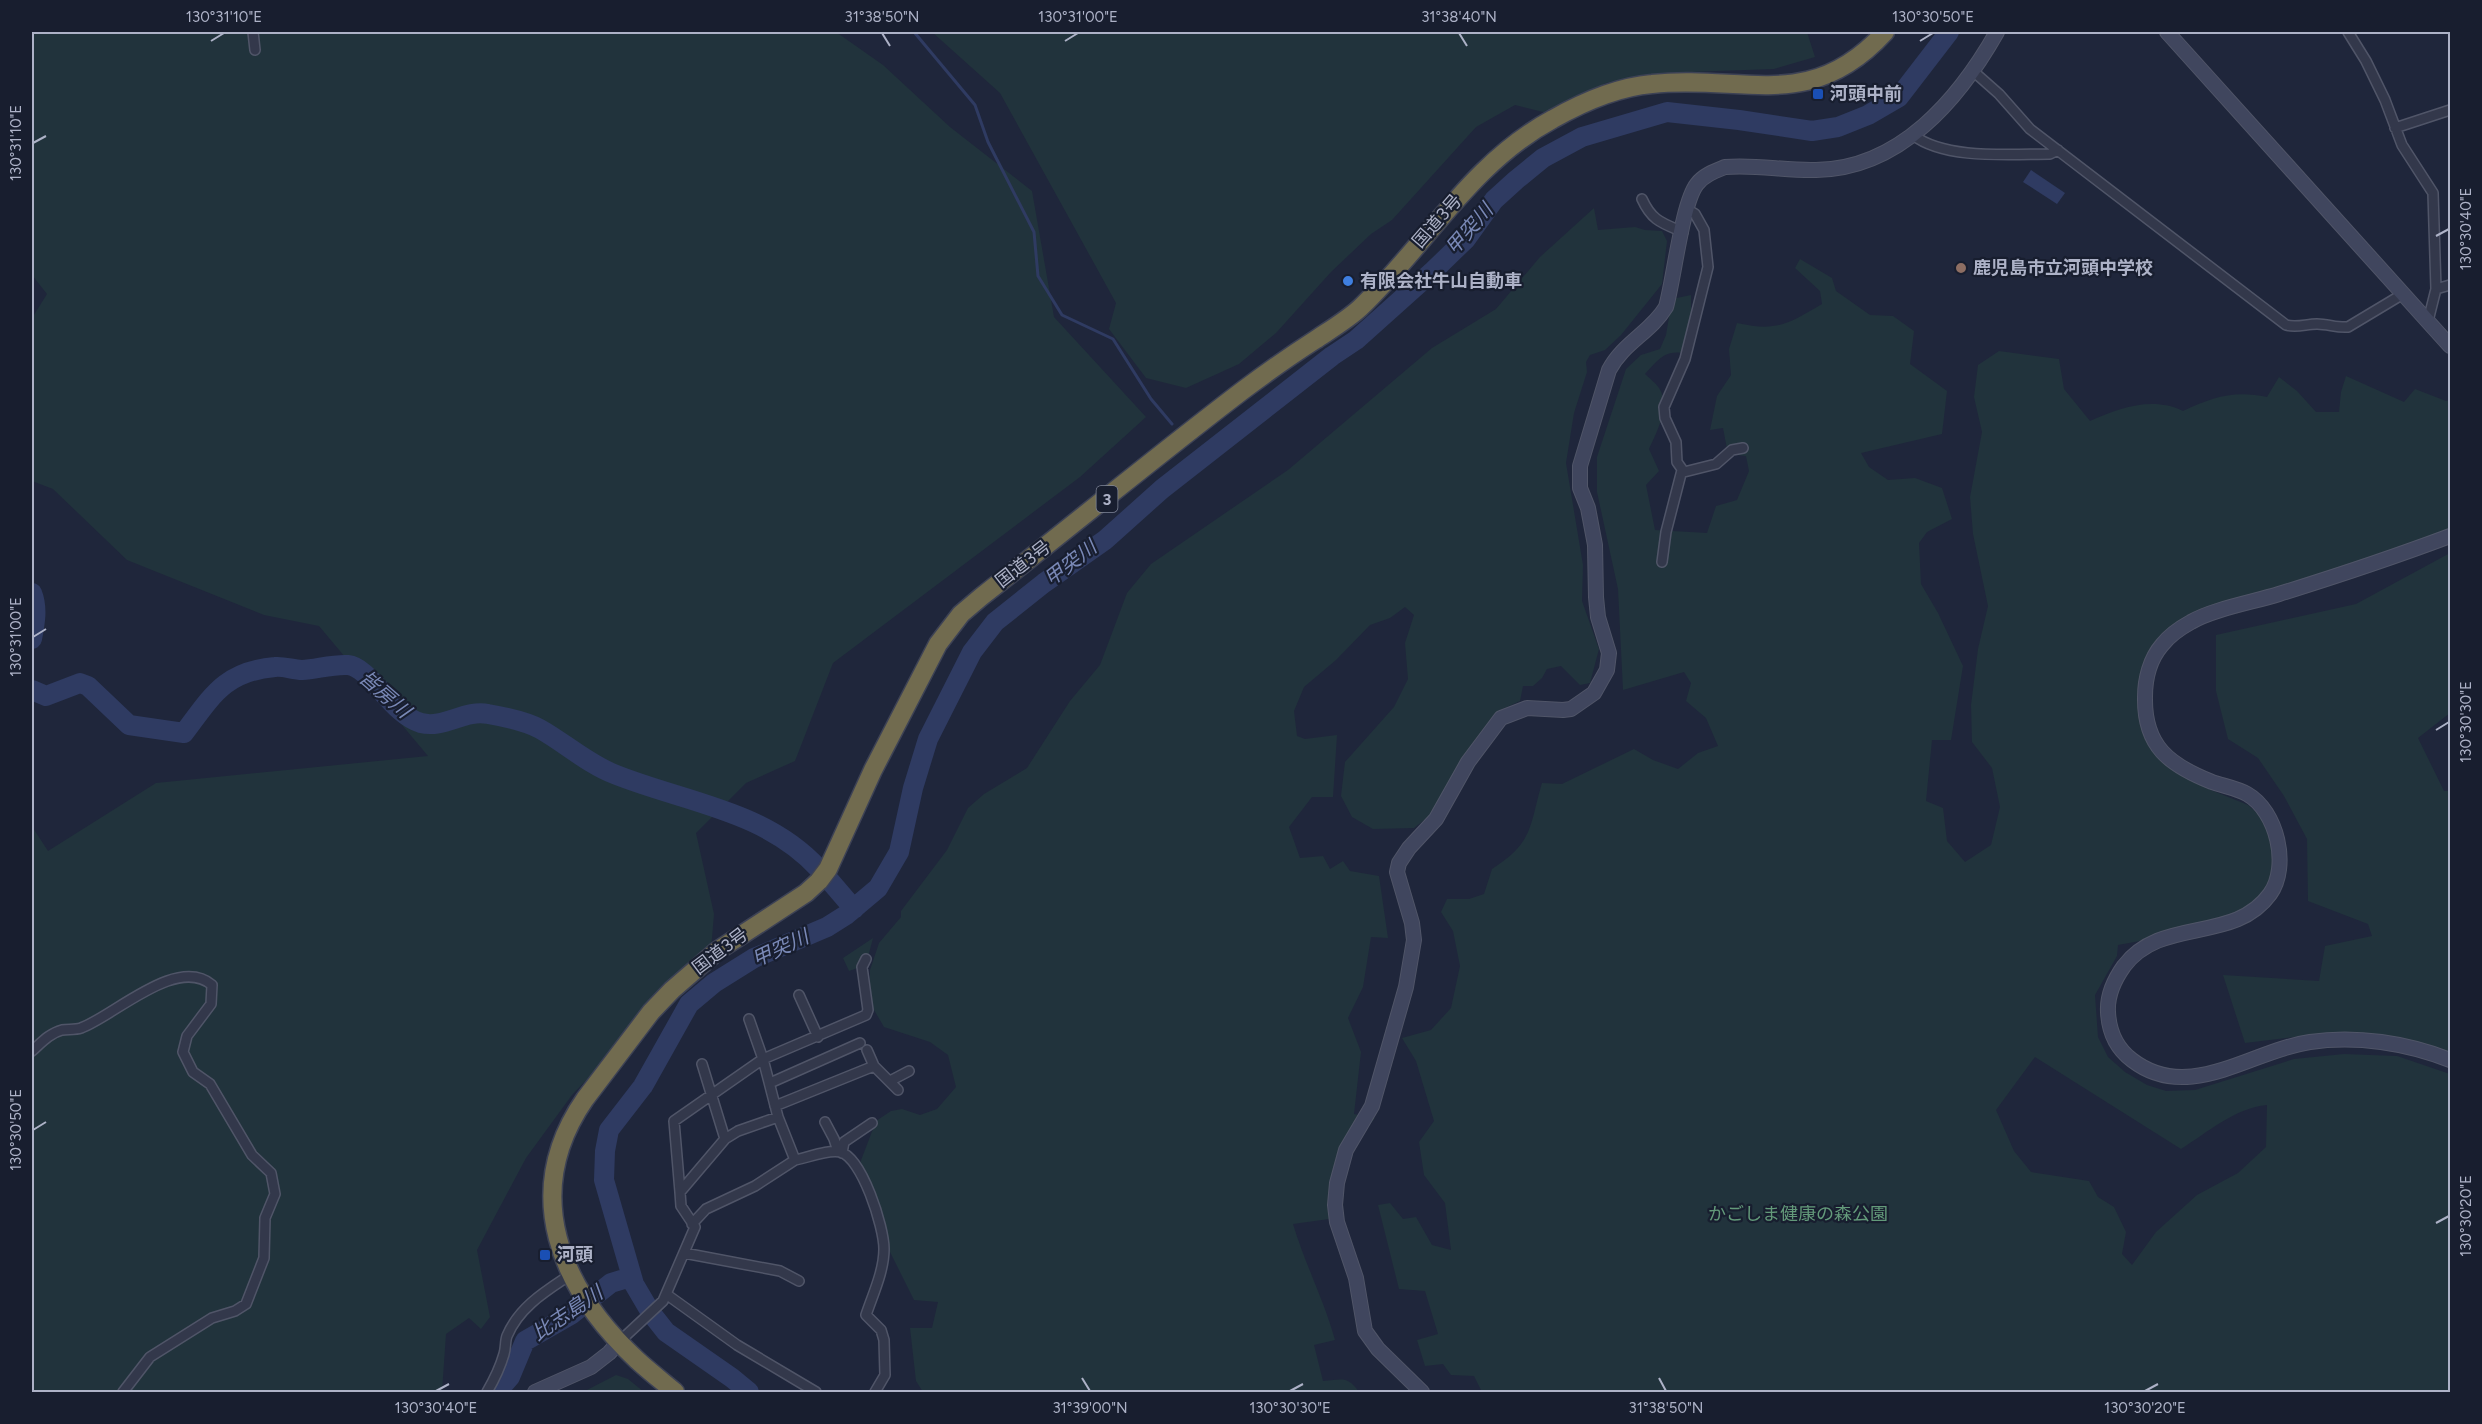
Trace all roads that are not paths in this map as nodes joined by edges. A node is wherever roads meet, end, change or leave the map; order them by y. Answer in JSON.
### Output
{"nodes":[{"id":1,"x":253,"y":32,"type":"edge"},
{"id":2,"x":1885,"y":32,"type":"edge"},
{"id":3,"x":1997,"y":32,"type":"edge"},
{"id":4,"x":2167,"y":32,"type":"edge"},
{"id":5,"x":2348,"y":32,"type":"edge"},
{"id":6,"x":255,"y":50,"type":"dead end"},
{"id":7,"x":1973,"y":71,"type":"junction"},
{"id":8,"x":2451,"y":110,"type":"edge"},
{"id":9,"x":2395,"y":128,"type":"junction"},
{"id":10,"x":1913,"y":135,"type":"junction"},
{"id":11,"x":2058,"y":150,"type":"junction"},
{"id":12,"x":1642,"y":200,"type":"dead end"},
{"id":13,"x":1688,"y":210,"type":"junction"},
{"id":14,"x":1683,"y":232,"type":"junction"},
{"id":15,"x":2451,"y":285,"type":"edge"},
{"id":16,"x":2436,"y":289,"type":"junction"},
{"id":17,"x":2403,"y":294,"type":"junction"},
{"id":18,"x":2428,"y":321,"type":"junction"},
{"id":19,"x":2451,"y":346,"type":"edge"},
{"id":20,"x":1743,"y":448,"type":"dead end"},
{"id":21,"x":1682,"y":470,"type":"junction"},
{"id":22,"x":2451,"y":536,"type":"edge"},
{"id":23,"x":1662,"y":562,"type":"dead end"},
{"id":24,"x":866,"y":959,"type":"dead end"},
{"id":25,"x":800,"y":995,"type":"dead end"},
{"id":26,"x":749,"y":1019,"type":"dead end"},
{"id":27,"x":819,"y":1036,"type":"junction"},
{"id":28,"x":32,"y":1051,"type":"edge"},
{"id":29,"x":763,"y":1059,"type":"junction"},
{"id":30,"x":2451,"y":1059,"type":"edge"},
{"id":31,"x":702,"y":1064,"type":"dead end"},
{"id":32,"x":874,"y":1066,"type":"junction"},
{"id":33,"x":909,"y":1071,"type":"dead end"},
{"id":34,"x":890,"y":1082,"type":"junction"},
{"id":35,"x":770,"y":1083,"type":"junction"},
{"id":36,"x":898,"y":1089,"type":"dead end"},
{"id":37,"x":711,"y":1095,"type":"junction"},
{"id":38,"x":775,"y":1106,"type":"junction"},
{"id":39,"x":778,"y":1117,"type":"junction"},
{"id":40,"x":825,"y":1122,"type":"dead end"},
{"id":41,"x":872,"y":1123,"type":"dead end"},
{"id":42,"x":725,"y":1139,"type":"junction"},
{"id":43,"x":840,"y":1152,"type":"junction"},
{"id":44,"x":795,"y":1160,"type":"junction"},
{"id":45,"x":680,"y":1192,"type":"junction"},
{"id":46,"x":692,"y":1224,"type":"junction"},
{"id":47,"x":684,"y":1253,"type":"junction"},
{"id":48,"x":570,"y":1275,"type":"junction"},
{"id":49,"x":799,"y":1281,"type":"dead end"},
{"id":50,"x":664,"y":1298,"type":"junction"},
{"id":51,"x":625,"y":1337,"type":"junction"},
{"id":52,"x":123,"y":1392,"type":"edge"},
{"id":53,"x":487,"y":1392,"type":"edge"},
{"id":54,"x":535,"y":1392,"type":"edge"},
{"id":55,"x":675,"y":1392,"type":"edge"},
{"id":56,"x":816,"y":1392,"type":"edge"},
{"id":57,"x":875,"y":1392,"type":"edge"},
{"id":58,"x":1422,"y":1392,"type":"edge"}],
"edges":[{"from":1,"to":6,"type":"street"},
{"from":2,"to":48,"type":"highway","name":"国道3号","number":"3"},
{"from":3,"to":7,"type":"street"},
{"from":4,"to":17,"type":"street"},
{"from":5,"to":9,"type":"street"},
{"from":7,"to":10,"type":"street"},
{"from":7,"to":11,"type":"street"},
{"from":8,"to":9,"type":"street"},
{"from":9,"to":16,"type":"street"},
{"from":10,"to":11,"type":"street"},
{"from":10,"to":13,"type":"street"},
{"from":11,"to":17,"type":"street"},
{"from":12,"to":14,"type":"street"},
{"from":13,"to":14,"type":"street"},
{"from":13,"to":21,"type":"street"},
{"from":14,"to":58,"type":"street"},
{"from":15,"to":16,"type":"street"},
{"from":16,"to":18,"type":"street"},
{"from":17,"to":18,"type":"street"},
{"from":18,"to":19,"type":"street"},
{"from":20,"to":21,"type":"street"},
{"from":21,"to":23,"type":"street"},
{"from":22,"to":30,"type":"street"},
{"from":24,"to":27,"type":"street"},
{"from":25,"to":27,"type":"street"},
{"from":26,"to":29,"type":"street"},
{"from":27,"to":29,"type":"street"},
{"from":28,"to":52,"type":"street"},
{"from":29,"to":35,"type":"street"},
{"from":29,"to":37,"type":"street"},
{"from":31,"to":37,"type":"street"},
{"from":32,"to":34,"type":"street"},
{"from":32,"to":35,"type":"street"},
{"from":32,"to":38,"type":"street"},
{"from":33,"to":34,"type":"street"},
{"from":34,"to":36,"type":"street"},
{"from":35,"to":38,"type":"street"},
{"from":37,"to":42,"type":"street"},
{"from":37,"to":45,"type":"street"},
{"from":38,"to":39,"type":"street"},
{"from":39,"to":42,"type":"street"},
{"from":39,"to":44,"type":"street"},
{"from":40,"to":43,"type":"street"},
{"from":41,"to":43,"type":"street"},
{"from":42,"to":45,"type":"street"},
{"from":43,"to":44,"type":"street"},
{"from":43,"to":57,"type":"street"},
{"from":44,"to":46,"type":"street"},
{"from":45,"to":46,"type":"street"},
{"from":46,"to":47,"type":"street"},
{"from":47,"to":49,"type":"street"},
{"from":47,"to":50,"type":"street"},
{"from":48,"to":51,"type":"highway","name":"国道3号","number":"3"},
{"from":48,"to":53,"type":"street"},
{"from":50,"to":51,"type":"street"},
{"from":50,"to":56,"type":"street"},
{"from":51,"to":54,"type":"street"},
{"from":51,"to":55,"type":"highway","name":"国道3号","number":"3"}]}
